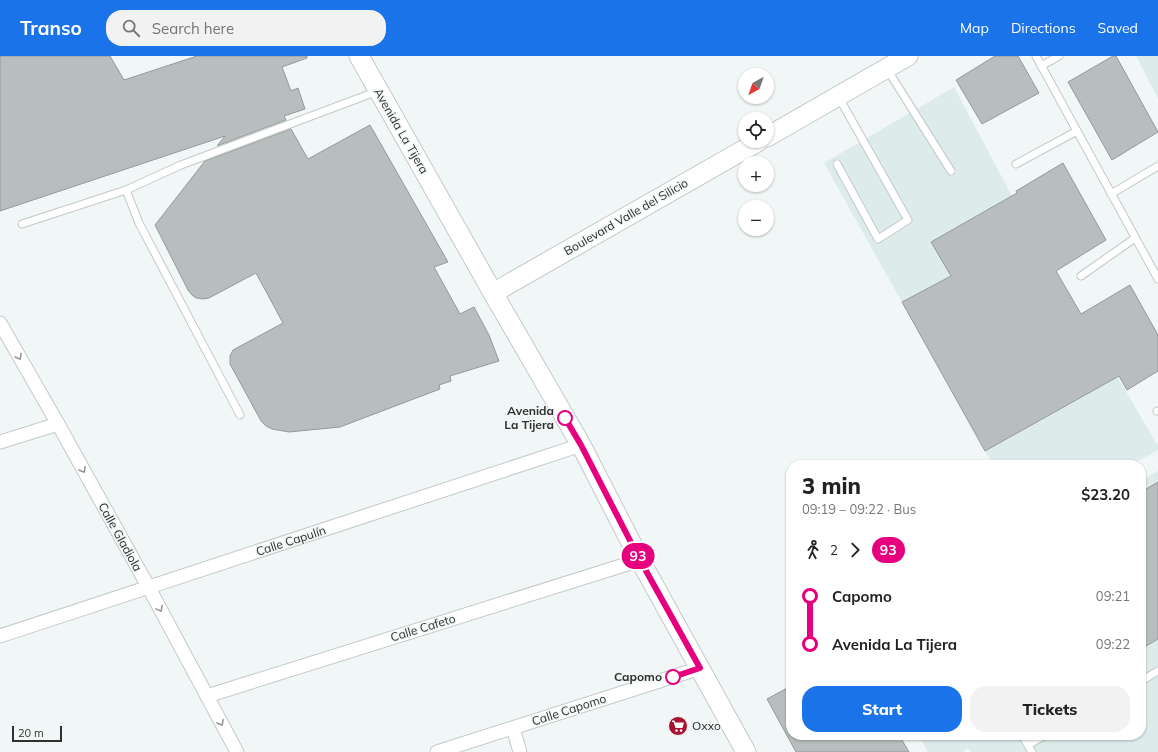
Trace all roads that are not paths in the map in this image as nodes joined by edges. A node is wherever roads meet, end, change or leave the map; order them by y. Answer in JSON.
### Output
{"nodes":[{"id":1,"x":359,"y":56,"type":"edge"},
{"id":2,"x":908,"y":56,"type":"edge"},
{"id":3,"x":1036,"y":56,"type":"edge"},
{"id":4,"x":1058,"y":56,"type":"edge"},
{"id":5,"x":1041,"y":66,"type":"junction"},
{"id":6,"x":887,"y":68,"type":"junction"},
{"id":7,"x":378,"y":91,"type":"junction"},
{"id":8,"x":838,"y":96,"type":"junction"},
{"id":9,"x":1077,"y":131,"type":"junction"},
{"id":10,"x":774,"y":133,"type":"edge"},
{"id":11,"x":747,"y":148,"type":"edge"},
{"id":12,"x":838,"y":164,"type":"dead end"},
{"id":13,"x":1016,"y":164,"type":"dead end"},
{"id":14,"x":1158,"y":166,"type":"edge"},
{"id":15,"x":951,"y":171,"type":"dead end"},
{"id":16,"x":126,"y":190,"type":"junction"},
{"id":17,"x":1111,"y":194,"type":"junction"},
{"id":18,"x":22,"y":224,"type":"dead end"},
{"id":19,"x":1135,"y":238,"type":"junction"},
{"id":20,"x":1081,"y":276,"type":"dead end"},
{"id":21,"x":1158,"y":279,"type":"edge"},
{"id":22,"x":493,"y":293,"type":"junction"},
{"id":23,"x":0,"y":323,"type":"edge"},
{"id":24,"x":240,"y":415,"type":"dead end"},
{"id":25,"x":58,"y":424,"type":"junction"},
{"id":26,"x":0,"y":442,"type":"edge"},
{"id":27,"x":581,"y":445,"type":"junction"},
{"id":28,"x":640,"y":560,"type":"junction"},
{"id":29,"x":148,"y":588,"type":"junction"},
{"id":30,"x":0,"y":636,"type":"edge"},
{"id":31,"x":700,"y":668,"type":"junction"},
{"id":32,"x":1158,"y":671,"type":"edge"},
{"id":33,"x":1146,"y":678,"type":"edge"},
{"id":34,"x":207,"y":696,"type":"junction"},
{"id":35,"x":513,"y":728,"type":"junction"},
{"id":36,"x":1025,"y":740,"type":"edge"},
{"id":37,"x":1036,"y":740,"type":"edge"},
{"id":38,"x":1028,"y":745,"type":"junction"},
{"id":39,"x":237,"y":752,"type":"edge"},
{"id":40,"x":437,"y":752,"type":"edge"},
{"id":41,"x":520,"y":752,"type":"edge"},
{"id":42,"x":746,"y":752,"type":"edge"},
{"id":43,"x":1032,"y":752,"type":"edge"}],
"edges":[{"from":1,"to":7,"type":"main road","name":"Avenida La Tijera"},
{"from":2,"to":6,"type":"main road"},
{"from":3,"to":5,"type":"lane"},
{"from":4,"to":5,"type":"lane"},
{"from":5,"to":9,"type":"lane"},
{"from":6,"to":8,"type":"main road"},
{"from":6,"to":15,"type":"lane"},
{"from":7,"to":16,"type":"lane"},
{"from":7,"to":22,"type":"main road","name":"Avenida La Tijera"},
{"from":8,"to":10,"type":"main road"},
{"from":8,"to":12,"type":"lane"},
{"from":9,"to":13,"type":"lane"},
{"from":9,"to":17,"type":"lane"},
{"from":11,"to":22,"type":"main road","name":"Boulevard Valle del Silicio"},
{"from":14,"to":17,"type":"lane"},
{"from":16,"to":18,"type":"lane"},
{"from":16,"to":24,"type":"lane"},
{"from":17,"to":19,"type":"lane"},
{"from":19,"to":20,"type":"lane"},
{"from":19,"to":21,"type":"lane"},
{"from":22,"to":27,"type":"main road","name":"Avenida La Tijera"},
{"from":23,"to":25,"type":"street","name":"Calle Gladiola","one_way":true},
{"from":25,"to":26,"type":"street"},
{"from":25,"to":29,"type":"street","name":"Calle Gladiola","one_way":true},
{"from":27,"to":28,"type":"main road","name":"Avenida La Tijera"},
{"from":27,"to":29,"type":"street","name":"Calle Capulín"},
{"from":28,"to":31,"type":"main road","name":"Avenida La Tijera"},
{"from":28,"to":34,"type":"street","name":"Calle Cafeto"},
{"from":29,"to":30,"type":"street","name":"Calle Capulín"},
{"from":29,"to":34,"type":"street","name":"Calle Gladiola","one_way":true},
{"from":31,"to":35,"type":"street","name":"Calle Capomo"},
{"from":31,"to":42,"type":"main road","name":"Avenida La Tijera"},
{"from":32,"to":33,"type":"lane"},
{"from":34,"to":39,"type":"street","name":"Calle Gladiola","one_way":true},
{"from":35,"to":40,"type":"street","name":"Calle Capomo"},
{"from":35,"to":41,"type":"street"},
{"from":36,"to":38,"type":"lane"},
{"from":37,"to":38,"type":"lane"},
{"from":38,"to":43,"type":"lane"}]}
